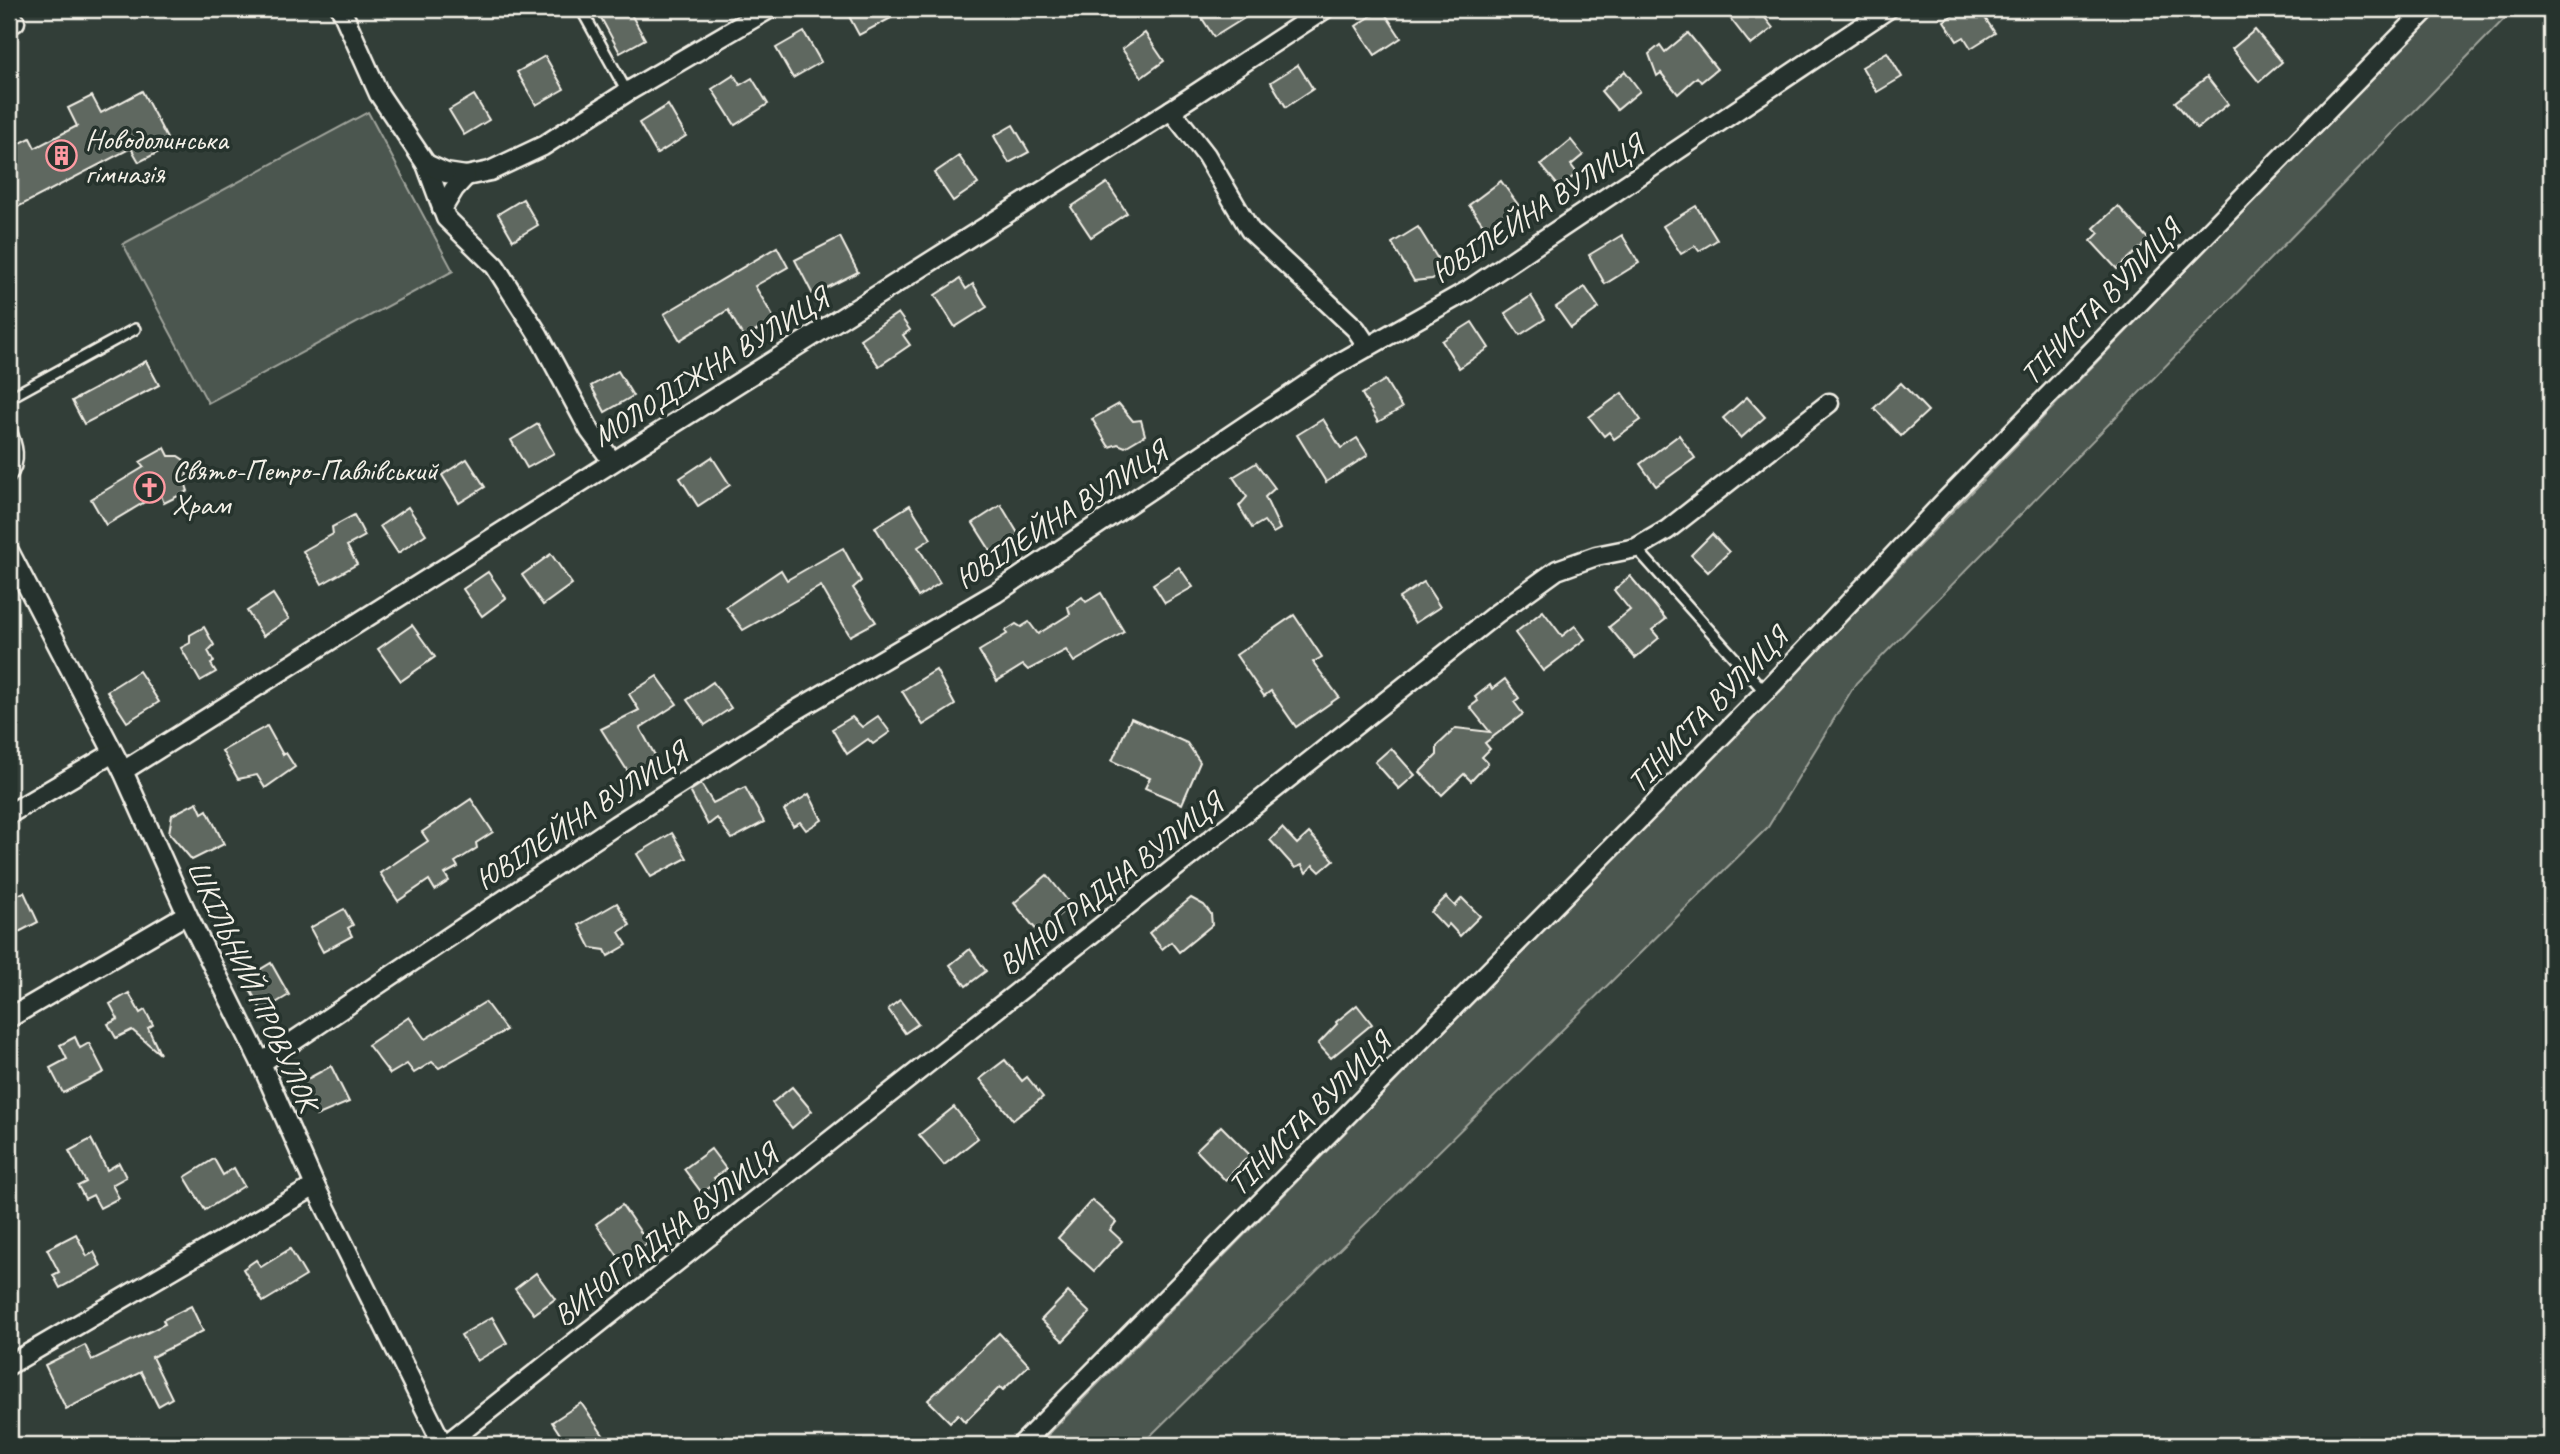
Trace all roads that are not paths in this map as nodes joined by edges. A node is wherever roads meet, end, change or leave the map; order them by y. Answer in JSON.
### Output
{"nodes":[{"id":1,"x":341,"y":9,"type":"edge"},
{"id":2,"x":581,"y":9,"type":"edge"},
{"id":3,"x":769,"y":9,"type":"edge"},
{"id":4,"x":1325,"y":9,"type":"edge"},
{"id":5,"x":1888,"y":9,"type":"edge"},
{"id":6,"x":2427,"y":9,"type":"edge"},
{"id":7,"x":628,"y":92,"type":"junction"},
{"id":8,"x":1171,"y":110,"type":"junction"},
{"id":9,"x":426,"y":163,"type":"junction"},
{"id":10,"x":466,"y":176,"type":"junction"},
{"id":11,"x":442,"y":209,"type":"junction"},
{"id":12,"x":135,"y":329,"type":"dead end"},
{"id":13,"x":1368,"y":347,"type":"junction"},
{"id":14,"x":9,"y":398,"type":"edge"},
{"id":15,"x":1829,"y":403,"type":"dead end"},
{"id":16,"x":9,"y":425,"type":"edge"},
{"id":17,"x":612,"y":461,"type":"junction"},
{"id":18,"x":9,"y":479,"type":"edge"},
{"id":19,"x":1636,"y":548,"type":"junction"},
{"id":20,"x":9,"y":551,"type":"edge"},
{"id":21,"x":1765,"y":692,"type":"junction"},
{"id":22,"x":113,"y":753,"type":"junction"},
{"id":23,"x":123,"y":771,"type":"junction"},
{"id":24,"x":9,"y":814,"type":"edge"},
{"id":25,"x":187,"y":914,"type":"junction"},
{"id":26,"x":9,"y":1018,"type":"edge"},
{"id":27,"x":261,"y":1063,"type":"junction"},
{"id":28,"x":314,"y":1186,"type":"junction"},
{"id":29,"x":9,"y":1365,"type":"edge"},
{"id":30,"x":444,"y":1445,"type":"edge"},
{"id":31,"x":1021,"y":1445,"type":"edge"}],
"edges":[{"from":1,"to":9,"type":"street"},
{"from":2,"to":7,"type":"lane"},
{"from":3,"to":7,"type":"street"},
{"from":4,"to":8,"type":"street","name":"МОЛОДІЖНА ВУЛИЦЯ"},
{"from":5,"to":13,"type":"street","name":"ЮВІЛЕЙНА ВУЛИЦЯ"},
{"from":6,"to":21,"type":"street","name":"ТІНИСТА ВУЛИЦЯ"},
{"from":7,"to":10,"type":"street"},
{"from":8,"to":13,"type":"street"},
{"from":8,"to":17,"type":"street","name":"МОЛОДІЖНА ВУЛИЦЯ"},
{"from":9,"to":10,"type":"street"},
{"from":9,"to":11,"type":"street"},
{"from":10,"to":11,"type":"street"},
{"from":11,"to":17,"type":"street"},
{"from":12,"to":14,"type":"lane"},
{"from":13,"to":27,"type":"street","name":"ЮВІЛЕЙНА ВУЛИЦЯ"},
{"from":15,"to":19,"type":"street","name":"ВИНОГРАДНА ВУЛИЦЯ"},
{"from":16,"to":18,"type":"lane"},
{"from":17,"to":23,"type":"street","name":"МОЛОДІЖНА ВУЛИЦЯ"},
{"from":19,"to":21,"type":"lane"},
{"from":19,"to":30,"type":"street","name":"ВИНОГРАДНА ВУЛИЦЯ"},
{"from":20,"to":22,"type":"street","name":"ШКІЛЬНИЙ ПРОВУЛОК"},
{"from":21,"to":31,"type":"street","name":"ТІНИСТА ВУЛИЦЯ"},
{"from":22,"to":23,"type":"street","name":"ШКІЛЬНИЙ ПРОВУЛОК"},
{"from":22,"to":24,"type":"street"},
{"from":23,"to":25,"type":"street","name":"ШКІЛЬНИЙ ПРОВУЛОК"},
{"from":25,"to":26,"type":"street"},
{"from":25,"to":27,"type":"street","name":"ШКІЛЬНИЙ ПРОВУЛОК"},
{"from":27,"to":28,"type":"street","name":"ШКІЛЬНИЙ ПРОВУЛОК"},
{"from":28,"to":29,"type":"street"},
{"from":28,"to":30,"type":"street","name":"ШКІЛЬНИЙ ПРОВУЛОК"}]}
